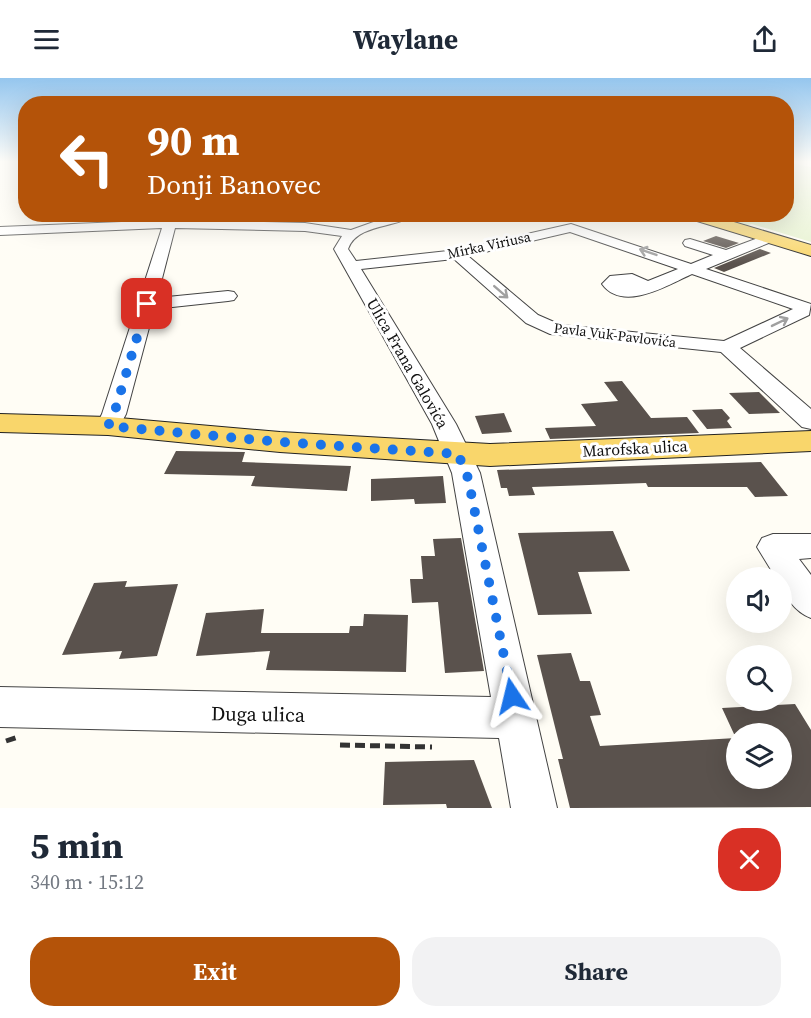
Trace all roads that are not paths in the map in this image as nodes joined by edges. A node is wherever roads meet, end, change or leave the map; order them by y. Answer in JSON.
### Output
{"nodes":[{"id":1,"x":387,"y":222,"type":"edge"},
{"id":2,"x":714,"y":222,"type":"edge"},
{"id":3,"x":170,"y":225,"type":"junction"},
{"id":4,"x":0,"y":231,"type":"edge"},
{"id":5,"x":351,"y":234,"type":"junction"},
{"id":6,"x":766,"y":239,"type":"junction"},
{"id":7,"x":690,"y":243,"type":"dead end"},
{"id":8,"x":811,"y":251,"type":"edge"},
{"id":9,"x":456,"y":254,"type":"junction"},
{"id":10,"x":726,"y":255,"type":"junction"},
{"id":11,"x":351,"y":266,"type":"junction"},
{"id":12,"x":693,"y":268,"type":"junction"},
{"id":13,"x":645,"y":288,"type":"dead end"},
{"id":14,"x":228,"y":296,"type":"dead end"},
{"id":15,"x":147,"y":304,"type":"junction"},
{"id":16,"x":727,"y":347,"type":"junction"},
{"id":17,"x":811,"y":422,"type":"edge"},
{"id":18,"x":0,"y":423,"type":"edge"},
{"id":19,"x":108,"y":426,"type":"junction"},
{"id":20,"x":811,"y":441,"type":"edge"},
{"id":21,"x":458,"y":454,"type":"junction"},
{"id":22,"x":811,"y":546,"type":"edge"},
{"id":23,"x":811,"y":603,"type":"edge"},
{"id":24,"x":0,"y":707,"type":"edge"},
{"id":25,"x":516,"y":717,"type":"junction"},
{"id":26,"x":534,"y":808,"type":"edge"}],
"edges":[{"from":1,"to":5,"type":"street"},
{"from":2,"to":6,"type":"main road"},
{"from":3,"to":4,"type":"street"},
{"from":3,"to":5,"type":"street"},
{"from":3,"to":15,"type":"street"},
{"from":5,"to":11,"type":"street","name":"Ulica Frana Galovića"},
{"from":6,"to":8,"type":"main road"},
{"from":6,"to":10,"type":"street"},
{"from":7,"to":10,"type":"street"},
{"from":9,"to":11,"type":"street","name":"Mirka Viriusa"},
{"from":12,"to":9,"type":"street","name":"Mirka Viriusa","one_way":true},
{"from":9,"to":16,"type":"street","name":"Pavla Vuk-Pavlovića","one_way":true},
{"from":10,"to":12,"type":"street"},
{"from":11,"to":21,"type":"street","name":"Ulica Frana Galovića"},
{"from":12,"to":13,"type":"street"},
{"from":16,"to":12,"type":"street","name":"Mirka Viriusa","one_way":true},
{"from":14,"to":15,"type":"street"},
{"from":15,"to":19,"type":"street"},
{"from":16,"to":17,"type":"street"},
{"from":18,"to":19,"type":"main road","name":"Marofska ulica"},
{"from":19,"to":21,"type":"main road","name":"Marofska ulica"},
{"from":20,"to":21,"type":"main road","name":"Marofska ulica"},
{"from":21,"to":25,"type":"street","name":"Ulica Frana Galovića"},
{"from":22,"to":23,"type":"street"},
{"from":24,"to":25,"type":"street","name":"Duga ulica"},
{"from":25,"to":26,"type":"street","name":"Ulica Frana Galovića"}]}
